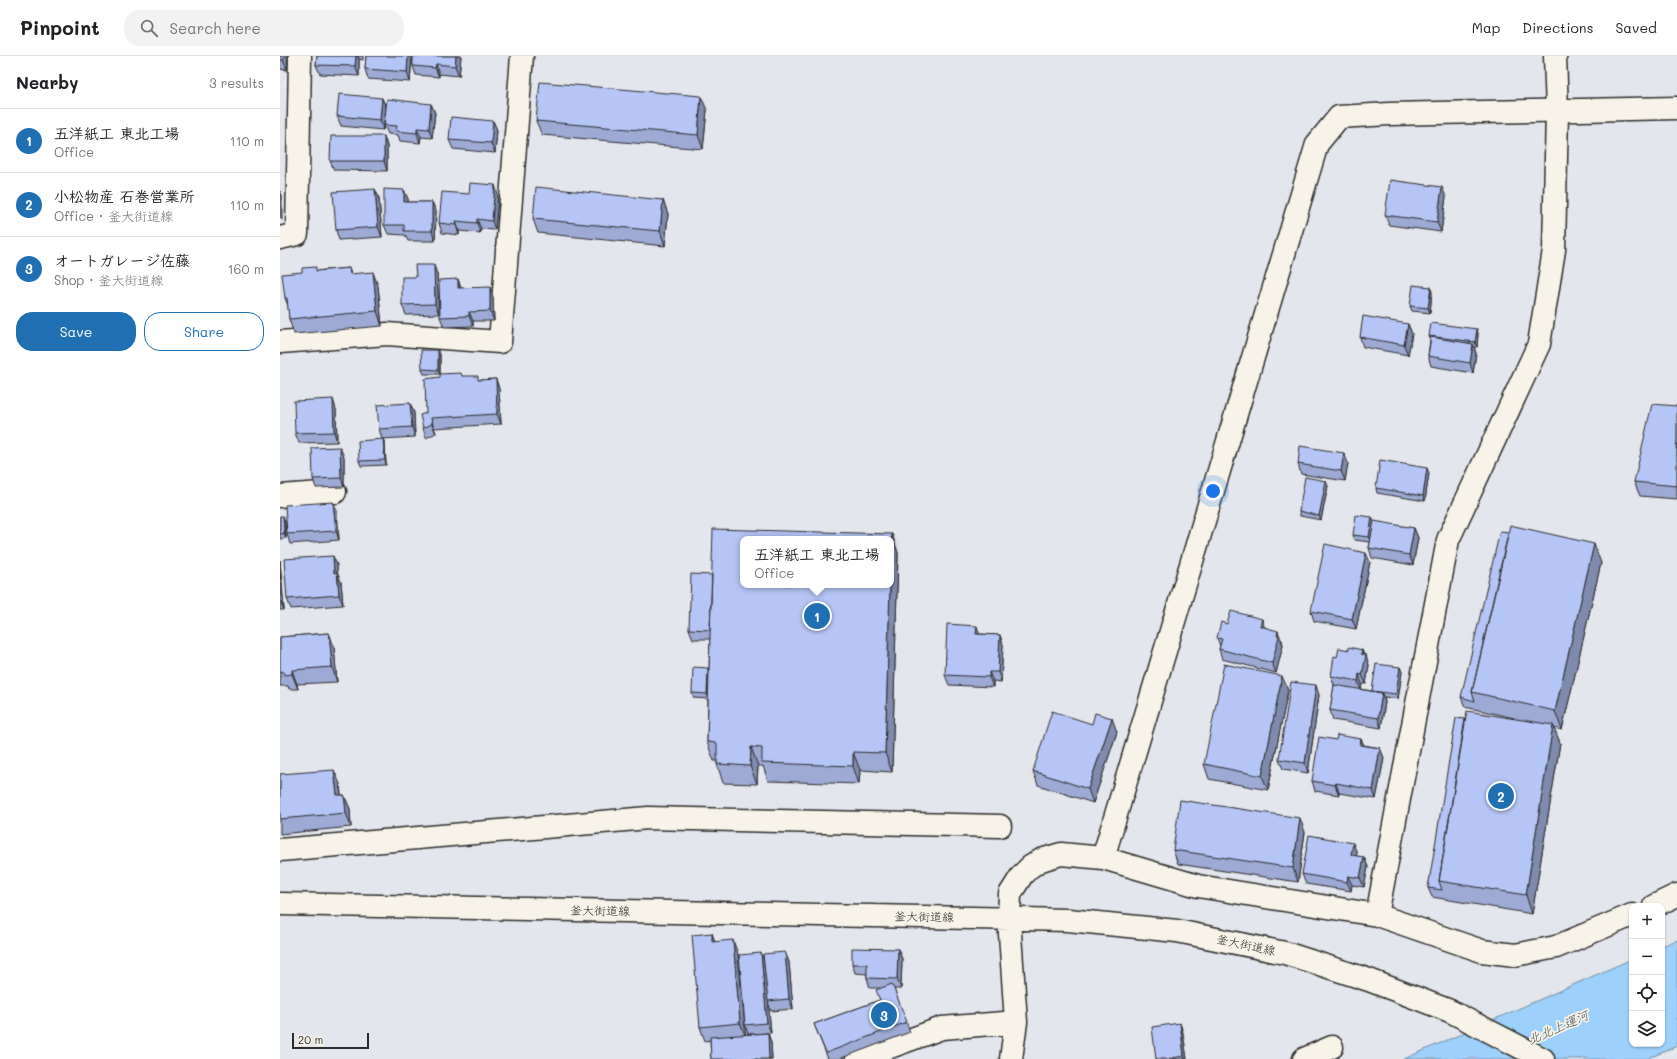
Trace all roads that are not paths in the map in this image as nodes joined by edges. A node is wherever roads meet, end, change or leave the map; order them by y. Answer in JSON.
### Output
{"nodes":[{"id":1,"x":300,"y":56,"type":"edge"},
{"id":2,"x":522,"y":56,"type":"edge"},
{"id":3,"x":1555,"y":56,"type":"edge"},
{"id":4,"x":1677,"y":108,"type":"edge"},
{"id":5,"x":1557,"y":111,"type":"junction"},
{"id":6,"x":280,"y":238,"type":"edge"},
{"id":7,"x":280,"y":342,"type":"edge"},
{"id":8,"x":335,"y":492,"type":"edge"},
{"id":9,"x":280,"y":496,"type":"edge"},
{"id":10,"x":1000,"y":826,"type":"dead end"},
{"id":11,"x":280,"y":850,"type":"edge"},
{"id":12,"x":1103,"y":858,"type":"junction"},
{"id":13,"x":1677,"y":895,"type":"edge"},
{"id":14,"x":1660,"y":903,"type":"edge"},
{"id":15,"x":280,"y":904,"type":"edge"},
{"id":16,"x":1377,"y":915,"type":"junction"},
{"id":17,"x":1629,"y":916,"type":"edge"},
{"id":18,"x":1009,"y":919,"type":"junction"},
{"id":19,"x":1016,"y":1022,"type":"junction"},
{"id":20,"x":1332,"y":1047,"type":"dead end"},
{"id":21,"x":857,"y":1059,"type":"edge"},
{"id":22,"x":1011,"y":1059,"type":"edge"},
{"id":23,"x":1304,"y":1059,"type":"edge"},
{"id":24,"x":1543,"y":1059,"type":"edge"}],
"edges":[{"from":1,"to":6,"type":"street"},
{"from":2,"to":7,"type":"street"},
{"from":3,"to":5,"type":"street"},
{"from":4,"to":5,"type":"street"},
{"from":5,"to":12,"type":"street"},
{"from":5,"to":16,"type":"street"},
{"from":8,"to":9,"type":"street"},
{"from":10,"to":11,"type":"street"},
{"from":12,"to":16,"type":"street"},
{"from":12,"to":18,"type":"street"},
{"from":13,"to":14,"type":"street"},
{"from":15,"to":18,"type":"street","name":"釜大街道線"},
{"from":16,"to":17,"type":"street"},
{"from":18,"to":19,"type":"street"},
{"from":18,"to":24,"type":"street","name":"釜大街道線"},
{"from":19,"to":21,"type":"street"},
{"from":19,"to":22,"type":"street"},
{"from":20,"to":23,"type":"street"}]}
